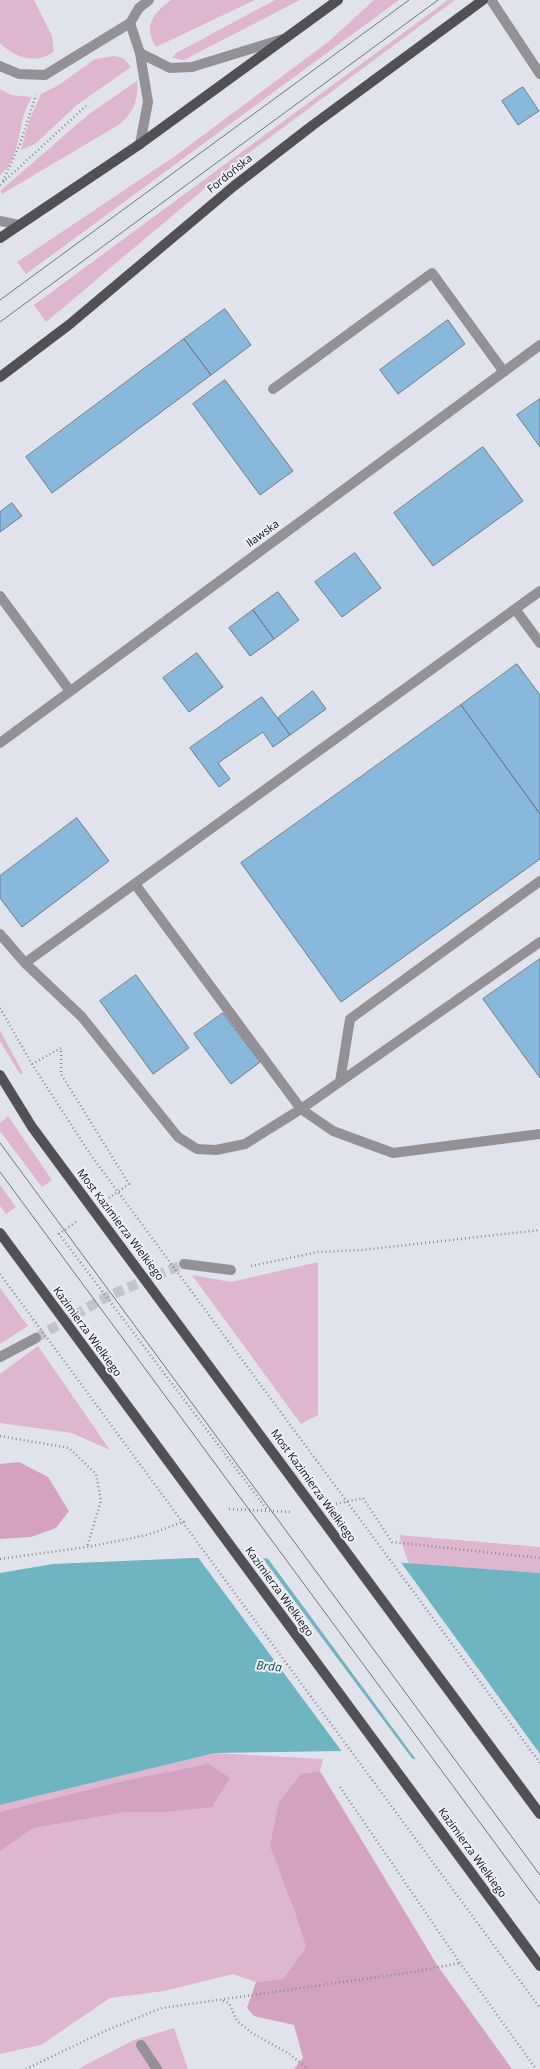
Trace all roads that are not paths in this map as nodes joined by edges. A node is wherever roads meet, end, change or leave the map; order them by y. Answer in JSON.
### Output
{"nodes":[{"id":1,"x":149,"y":0,"type":"edge"},
{"id":2,"x":338,"y":0,"type":"edge"},
{"id":3,"x":483,"y":0,"type":"edge"},
{"id":4,"x":491,"y":0,"type":"edge"},
{"id":5,"x":130,"y":23,"type":"junction"},
{"id":6,"x":283,"y":39,"type":"junction"},
{"id":7,"x":140,"y":53,"type":"junction"},
{"id":8,"x":0,"y":66,"type":"edge"},
{"id":9,"x":540,"y":74,"type":"edge"},
{"id":10,"x":140,"y":144,"type":"junction"},
{"id":11,"x":0,"y":221,"type":"edge"},
{"id":12,"x":19,"y":225,"type":"junction"},
{"id":13,"x":0,"y":238,"type":"edge"},
{"id":14,"x":540,"y":345,"type":"edge"},
{"id":15,"x":504,"y":372,"type":"junction"},
{"id":16,"x":0,"y":377,"type":"edge"},
{"id":17,"x":273,"y":388,"type":"dead end"},
{"id":18,"x":540,"y":591,"type":"edge"},
{"id":19,"x":0,"y":596,"type":"edge"},
{"id":20,"x":515,"y":609,"type":"junction"},
{"id":21,"x":540,"y":643,"type":"edge"},
{"id":22,"x":70,"y":691,"type":"junction"},
{"id":23,"x":0,"y":743,"type":"edge"},
{"id":24,"x":540,"y":881,"type":"edge"},
{"id":25,"x":135,"y":884,"type":"junction"},
{"id":26,"x":0,"y":934,"type":"edge"},
{"id":27,"x":540,"y":942,"type":"edge"},
{"id":28,"x":25,"y":963,"type":"junction"},
{"id":29,"x":0,"y":1075,"type":"edge"},
{"id":30,"x":340,"y":1082,"type":"junction"},
{"id":31,"x":301,"y":1108,"type":"junction"},
{"id":32,"x":540,"y":1134,"type":"edge"},
{"id":33,"x":0,"y":1233,"type":"edge"},
{"id":34,"x":184,"y":1264,"type":"tunnel mouth"},
{"id":35,"x":230,"y":1270,"type":"road end"},
{"id":36,"x":36,"y":1338,"type":"tunnel mouth"},
{"id":37,"x":0,"y":1357,"type":"edge"},
{"id":38,"x":540,"y":1814,"type":"edge"},
{"id":39,"x":540,"y":1966,"type":"edge"},
{"id":40,"x":141,"y":2045,"type":"dead end"},
{"id":41,"x":157,"y":2069,"type":"edge"}],
"edges":[{"from":1,"to":5,"type":"street"},
{"from":2,"to":6,"type":"main road"},
{"from":3,"to":16,"type":"main road","name":"Fordońska"},
{"from":4,"to":9,"type":"street"},
{"from":5,"to":7,"type":"street"},
{"from":5,"to":8,"type":"street"},
{"from":6,"to":7,"type":"street"},
{"from":6,"to":10,"type":"main road"},
{"from":7,"to":10,"type":"street"},
{"from":10,"to":12,"type":"main road"},
{"from":11,"to":12,"type":"street"},
{"from":12,"to":13,"type":"main road"},
{"from":14,"to":15,"type":"street","name":"Iławska"},
{"from":15,"to":17,"type":"street"},
{"from":15,"to":22,"type":"street","name":"Iławska"},
{"from":18,"to":20,"type":"street"},
{"from":19,"to":22,"type":"street"},
{"from":20,"to":21,"type":"street"},
{"from":20,"to":25,"type":"street"},
{"from":22,"to":23,"type":"street","name":"Iławska"},
{"from":24,"to":30,"type":"street"},
{"from":25,"to":28,"type":"street"},
{"from":25,"to":31,"type":"street"},
{"from":26,"to":28,"type":"street"},
{"from":27,"to":30,"type":"street"},
{"from":28,"to":31,"type":"street"},
{"from":29,"to":38,"type":"main road","name":"Most Kazimierza Wielkiego","bridge":true},
{"from":30,"to":31,"type":"street"},
{"from":31,"to":32,"type":"street"},
{"from":33,"to":39,"type":"main road","name":"Kazimierza Wielkiego","bridge":true},
{"from":34,"to":35,"type":"street"},
{"from":36,"to":37,"type":"street"},
{"from":40,"to":41,"type":"street"}]}
